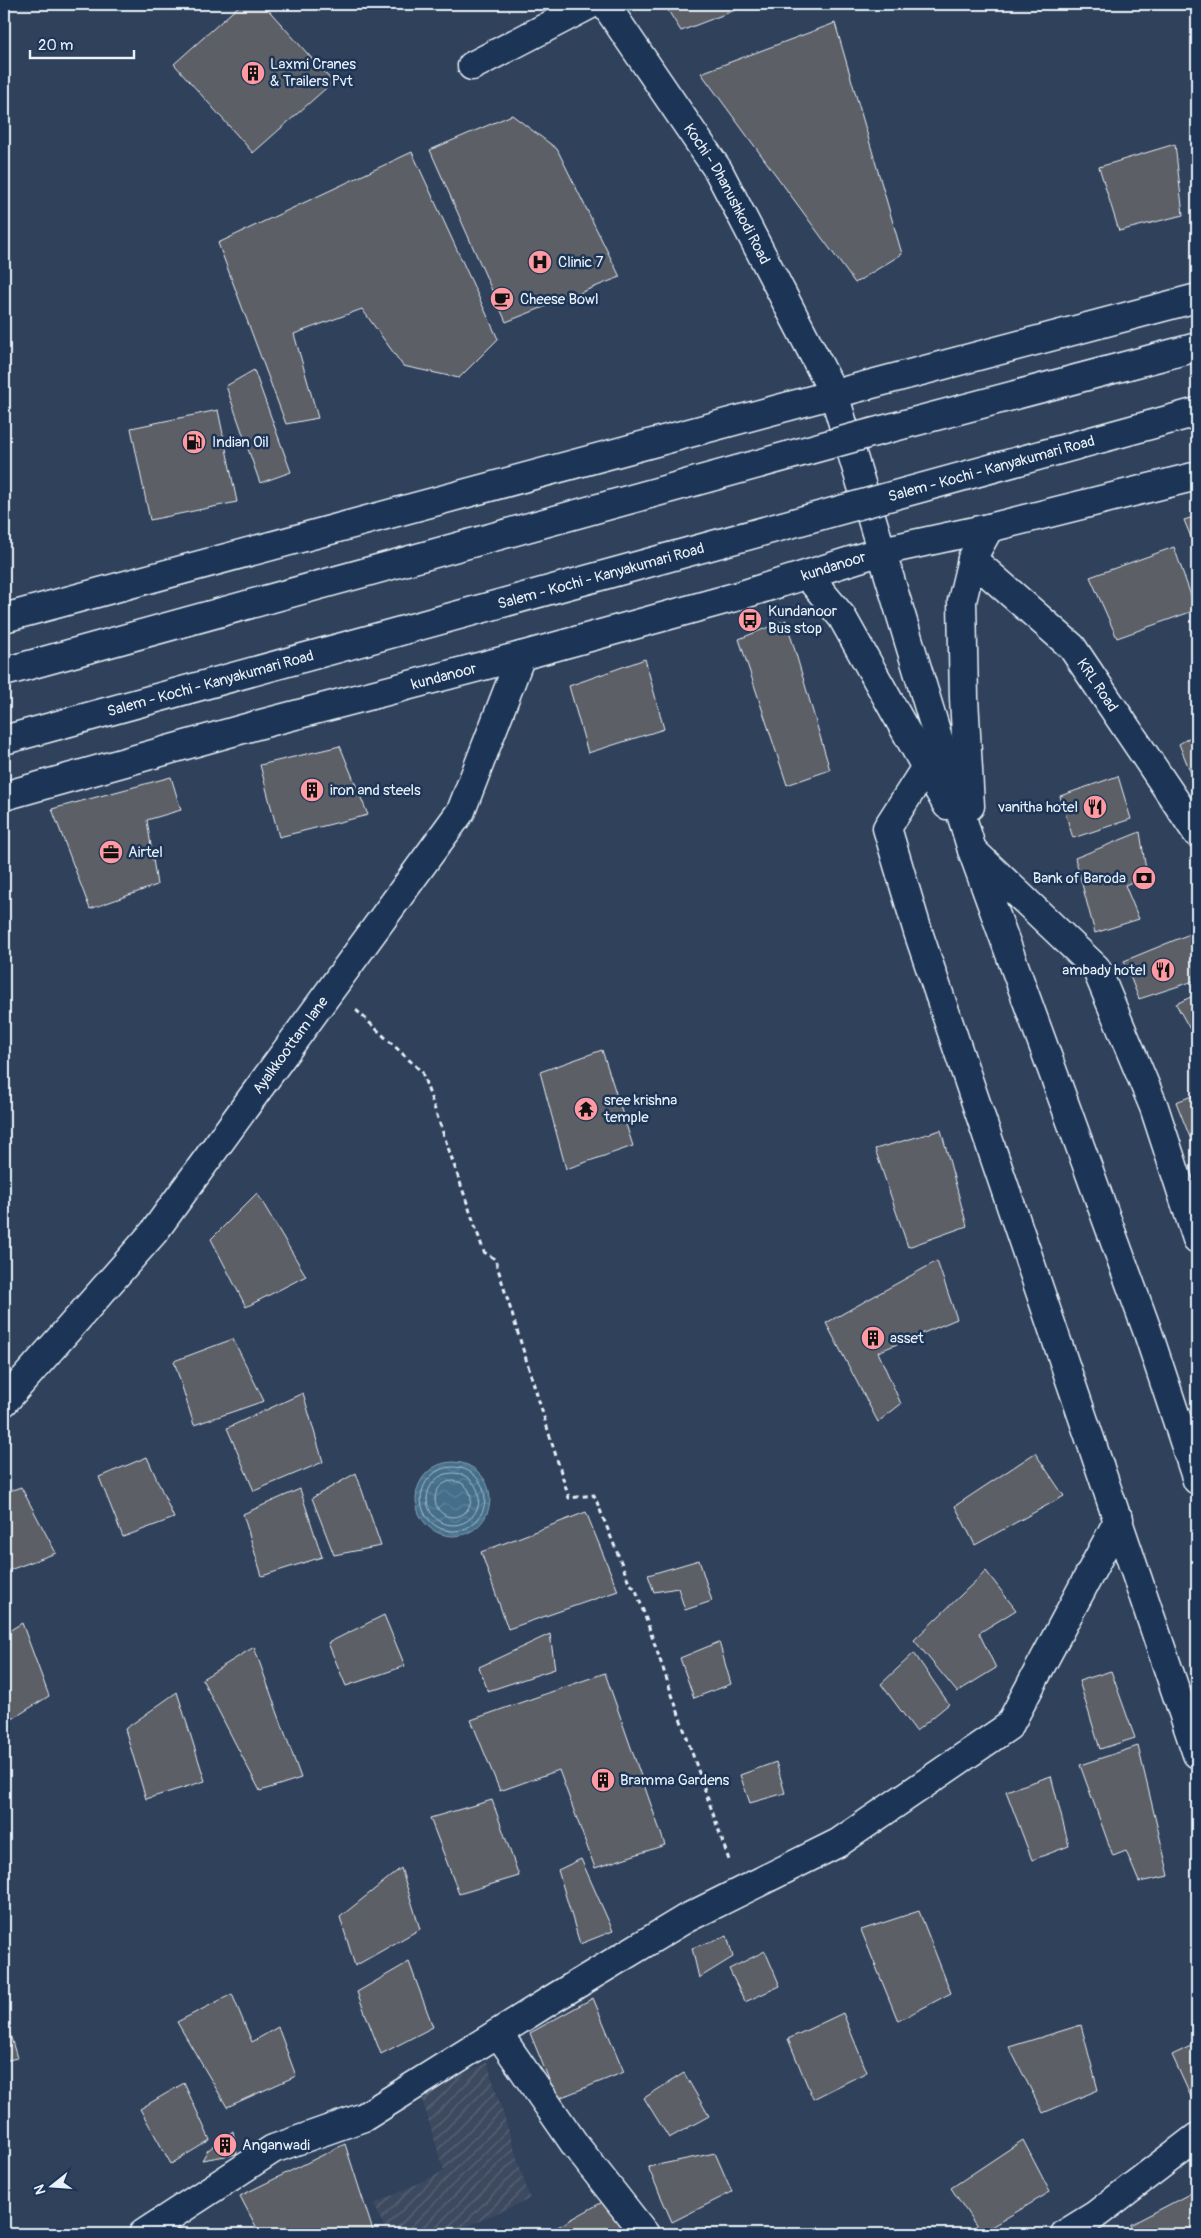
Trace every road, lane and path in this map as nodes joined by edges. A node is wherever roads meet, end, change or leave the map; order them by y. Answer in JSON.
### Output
{"nodes":[{"id":1,"x":591,"y":4,"type":"edge"},
{"id":2,"x":605,"y":4,"type":"edge"},
{"id":3,"x":472,"y":66,"type":"dead end"},
{"id":4,"x":1197,"y":298,"type":"edge"},
{"id":5,"x":1197,"y":347,"type":"edge"},
{"id":6,"x":834,"y":394,"type":"junction"},
{"id":7,"x":1197,"y":412,"type":"edge"},
{"id":8,"x":1197,"y":476,"type":"edge"},
{"id":9,"x":988,"y":528,"type":"junction"},
{"id":10,"x":882,"y":551,"type":"junction"},
{"id":11,"x":972,"y":559,"type":"junction"},
{"id":12,"x":807,"y":575,"type":"junction"},
{"id":13,"x":4,"y":618,"type":"edge"},
{"id":14,"x":521,"y":656,"type":"junction"},
{"id":15,"x":4,"y":672,"type":"edge"},
{"id":16,"x":4,"y":740,"type":"edge"},
{"id":17,"x":926,"y":767,"type":"junction"},
{"id":18,"x":4,"y":796,"type":"edge"},
{"id":19,"x":1197,"y":833,"type":"edge"},
{"id":20,"x":972,"y":850,"type":"junction"},
{"id":21,"x":333,"y":988,"type":"junction"},
{"id":22,"x":1197,"y":1239,"type":"edge"},
{"id":23,"x":4,"y":1402,"type":"edge"},
{"id":24,"x":1197,"y":1480,"type":"edge"},
{"id":25,"x":1119,"y":1519,"type":"junction"},
{"id":26,"x":1197,"y":1754,"type":"edge"},
{"id":27,"x":740,"y":1892,"type":"junction"},
{"id":28,"x":498,"y":2033,"type":"junction"},
{"id":29,"x":1197,"y":2137,"type":"edge"},
{"id":30,"x":143,"y":2234,"type":"edge"},
{"id":31,"x":646,"y":2234,"type":"edge"},
{"id":32,"x":1065,"y":2234,"type":"edge"}],
"edges":[{"from":1,"to":3,"type":"main road"},
{"from":2,"to":6,"type":"main road","name":"Kochi - Dhanushkodi Road"},
{"from":4,"to":6,"type":"main road"},
{"from":5,"to":15,"type":"main road","bridge":true},
{"from":6,"to":10,"type":"main road","name":"Kochi - Dhanushkodi Road"},
{"from":6,"to":13,"type":"main road"},
{"from":7,"to":16,"type":"main road","name":"Salem - Kochi - Kanyakumari Road","bridge":true},
{"from":8,"to":9,"type":"main road","name":"kundanoor"},
{"from":9,"to":10,"type":"main road","name":"kundanoor"},
{"from":9,"to":11,"type":"main road"},
{"from":10,"to":12,"type":"main road","name":"kundanoor"},
{"from":10,"to":20,"type":"main road","name":"Kochi - Dhanushkodi Road"},
{"from":11,"to":19,"type":"main road","name":"KRL Road"},
{"from":11,"to":20,"type":"main road"},
{"from":12,"to":14,"type":"main road","name":"kundanoor"},
{"from":12,"to":17,"type":"main road"},
{"from":14,"to":18,"type":"main road","name":"kundanoor"},
{"from":14,"to":21,"type":"main road","name":"Ayalkkoottam lane"},
{"from":17,"to":20,"type":"main road"},
{"from":17,"to":25,"type":"main road"},
{"from":20,"to":22,"type":"main road"},
{"from":20,"to":24,"type":"main road"},
{"from":21,"to":23,"type":"main road","name":"Ayalkkoottam lane"},
{"from":21,"to":27,"type":"path"},
{"from":25,"to":26,"type":"main road"},
{"from":25,"to":27,"type":"main road"},
{"from":27,"to":28,"type":"main road"},
{"from":28,"to":30,"type":"main road"},
{"from":28,"to":31,"type":"main road"},
{"from":29,"to":32,"type":"main road"}]}
